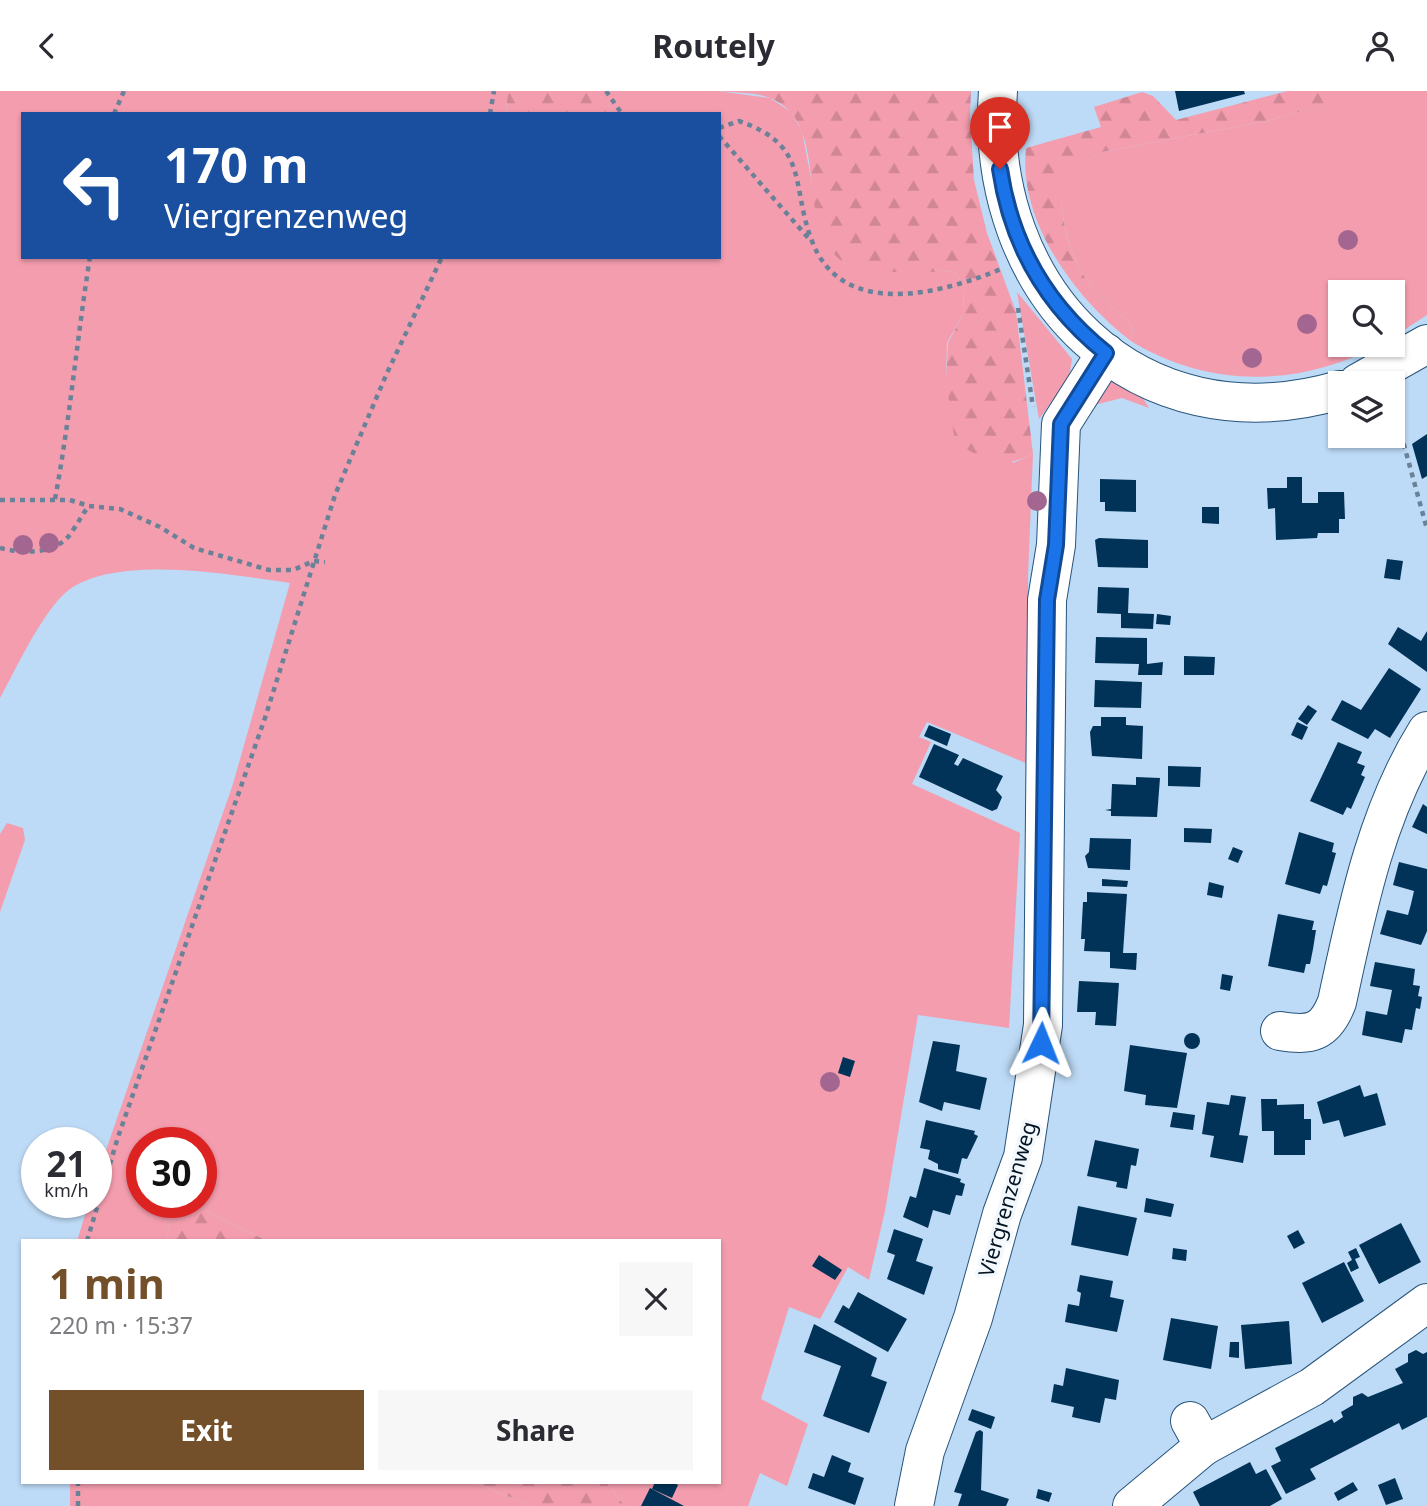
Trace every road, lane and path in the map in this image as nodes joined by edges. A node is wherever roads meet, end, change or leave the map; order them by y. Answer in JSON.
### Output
{"nodes":[{"id":1,"x":124,"y":91,"type":"edge"},
{"id":2,"x":494,"y":91,"type":"edge"},
{"id":3,"x":606,"y":91,"type":"edge"},
{"id":4,"x":998,"y":91,"type":"edge"},
{"id":5,"x":115,"y":112,"type":"edge"},
{"id":6,"x":491,"y":112,"type":"edge"},
{"id":7,"x":621,"y":112,"type":"edge"},
{"id":8,"x":721,"y":127,"type":"edge"},
{"id":9,"x":721,"y":138,"type":"edge"},
{"id":10,"x":811,"y":240,"type":"junction"},
{"id":11,"x":90,"y":259,"type":"edge"},
{"id":12,"x":441,"y":259,"type":"edge"},
{"id":13,"x":1008,"y":267,"type":"dead end"},
{"id":14,"x":1017,"y":301,"type":"dead end"},
{"id":15,"x":1427,"y":344,"type":"edge"},
{"id":16,"x":1106,"y":353,"type":"junction"},
{"id":17,"x":1379,"y":371,"type":"edge"},
{"id":18,"x":1328,"y":393,"type":"edge"},
{"id":19,"x":1033,"y":409,"type":"dead end"},
{"id":20,"x":1405,"y":448,"type":"edge"},
{"id":21,"x":55,"y":499,"type":"junction"},
{"id":22,"x":0,"y":500,"type":"edge"},
{"id":23,"x":89,"y":506,"type":"junction"},
{"id":24,"x":1427,"y":529,"type":"edge"},
{"id":25,"x":0,"y":548,"type":"edge"},
{"id":26,"x":314,"y":561,"type":"junction"},
{"id":27,"x":325,"y":562,"type":"dead end"},
{"id":28,"x":1427,"y":731,"type":"edge"},
{"id":29,"x":1280,"y":1031,"type":"dead end"},
{"id":30,"x":88,"y":1239,"type":"edge"},
{"id":31,"x":1427,"y":1303,"type":"edge"},
{"id":32,"x":78,"y":1484,"type":"edge"},
{"id":33,"x":78,"y":1506,"type":"edge"},
{"id":34,"x":914,"y":1506,"type":"edge"},
{"id":35,"x":1132,"y":1506,"type":"edge"}],
"edges":[{"from":1,"to":5,"type":"path"},
{"from":2,"to":6,"type":"path"},
{"from":3,"to":7,"type":"path"},
{"from":4,"to":16,"type":"street"},
{"from":8,"to":10,"type":"path"},
{"from":9,"to":10,"type":"path"},
{"from":10,"to":13,"type":"path"},
{"from":11,"to":21,"type":"path"},
{"from":12,"to":26,"type":"path"},
{"from":14,"to":19,"type":"path"},
{"from":15,"to":17,"type":"street"},
{"from":16,"to":18,"type":"street"},
{"from":16,"to":34,"type":"street","name":"Viergrenzenweg"},
{"from":20,"to":24,"type":"path"},
{"from":21,"to":22,"type":"path"},
{"from":21,"to":23,"type":"path"},
{"from":23,"to":25,"type":"path"},
{"from":23,"to":26,"type":"path"},
{"from":26,"to":27,"type":"path"},
{"from":26,"to":30,"type":"path"},
{"from":28,"to":29,"type":"street"},
{"from":31,"to":35,"type":"street"},
{"from":32,"to":33,"type":"path"}]}
